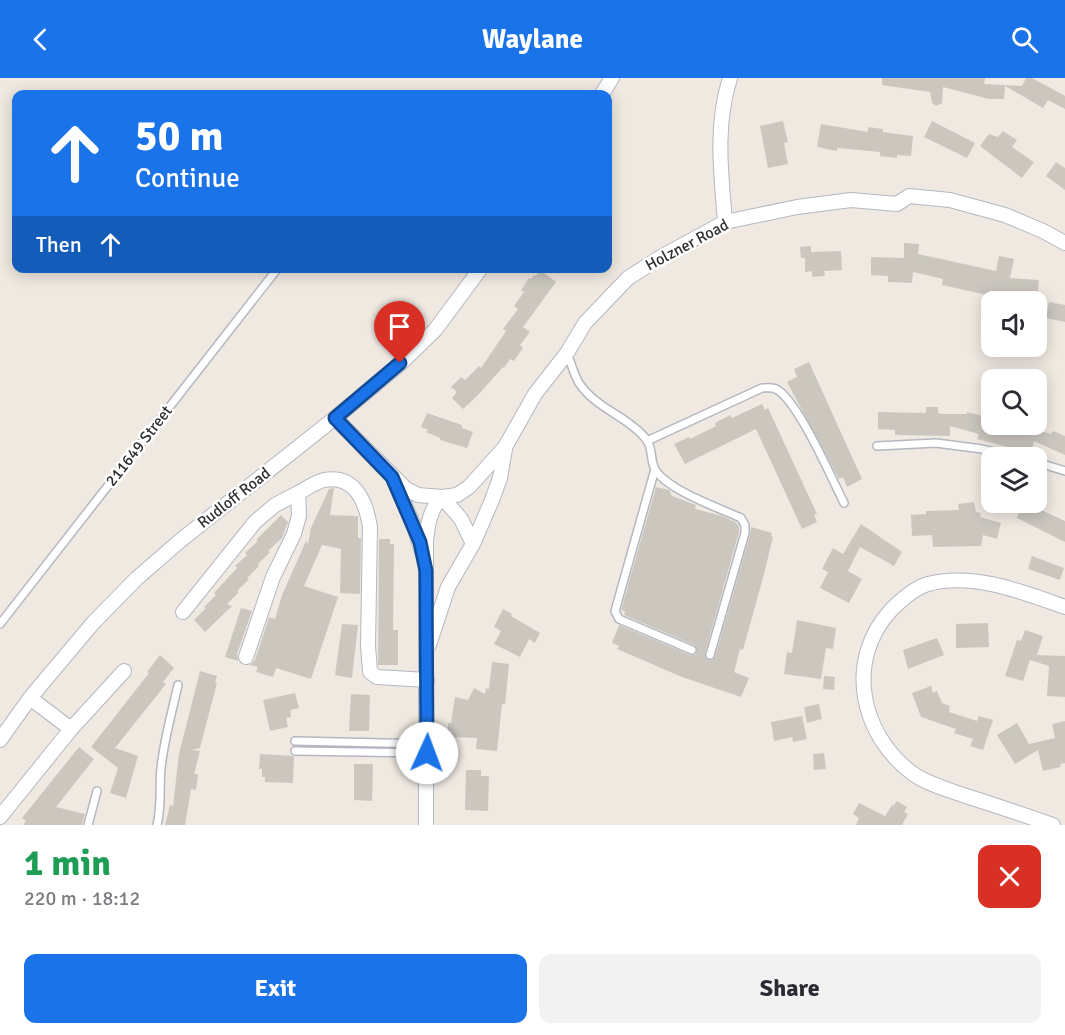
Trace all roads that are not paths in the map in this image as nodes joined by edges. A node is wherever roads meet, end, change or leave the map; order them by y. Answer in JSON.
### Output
{"nodes":[{"id":1,"x":730,"y":78,"type":"edge"},
{"id":2,"x":725,"y":222,"type":"junction"},
{"id":3,"x":1065,"y":243,"type":"edge"},
{"id":4,"x":274,"y":273,"type":"edge"},
{"id":5,"x":477,"y":273,"type":"edge"},
{"id":6,"x":567,"y":353,"type":"junction"},
{"id":7,"x":335,"y":418,"type":"junction"},
{"id":8,"x":647,"y":441,"type":"junction"},
{"id":9,"x":877,"y":446,"type":"dead end"},
{"id":10,"x":505,"y":447,"type":"junction"},
{"id":11,"x":981,"y":449,"type":"edge"},
{"id":12,"x":1047,"y":465,"type":"edge"},
{"id":13,"x":655,"y":469,"type":"junction"},
{"id":14,"x":1065,"y":471,"type":"edge"},
{"id":15,"x":392,"y":477,"type":"junction"},
{"id":16,"x":298,"y":493,"type":"junction"},
{"id":17,"x":442,"y":498,"type":"junction"},
{"id":18,"x":844,"y":502,"type":"dead end"},
{"id":19,"x":473,"y":544,"type":"junction"},
{"id":20,"x":426,"y":571,"type":"junction"},
{"id":21,"x":1065,"y":607,"type":"edge"},
{"id":22,"x":183,"y":612,"type":"dead end"},
{"id":23,"x":0,"y":624,"type":"edge"},
{"id":24,"x":692,"y":650,"type":"dead end"},
{"id":25,"x":426,"y":652,"type":"junction"},
{"id":26,"x":710,"y":655,"type":"dead end"},
{"id":27,"x":246,"y":657,"type":"dead end"},
{"id":28,"x":124,"y":671,"type":"dead end"},
{"id":29,"x":427,"y":680,"type":"junction"},
{"id":30,"x":178,"y":685,"type":"dead end"},
{"id":31,"x":30,"y":698,"type":"junction"},
{"id":32,"x":71,"y":729,"type":"junction"},
{"id":33,"x":0,"y":740,"type":"edge"},
{"id":34,"x":295,"y":741,"type":"dead end"},
{"id":35,"x":427,"y":749,"type":"junction"},
{"id":36,"x":295,"y":751,"type":"dead end"},
{"id":37,"x":97,"y":791,"type":"dead end"},
{"id":38,"x":0,"y":817,"type":"edge"},
{"id":39,"x":88,"y":825,"type":"edge"},
{"id":40,"x":157,"y":825,"type":"edge"},
{"id":41,"x":426,"y":825,"type":"edge"},
{"id":42,"x":1053,"y":825,"type":"edge"}],
"edges":[{"from":1,"to":2,"type":"street"},
{"from":2,"to":3,"type":"street","name":"Holzner Road"},
{"from":2,"to":6,"type":"street","name":"Holzner Road"},
{"from":4,"to":23,"type":"lane","name":"211649 Street"},
{"from":5,"to":7,"type":"street","name":"Rudloff Road"},
{"from":6,"to":8,"type":"lane"},
{"from":6,"to":10,"type":"street","name":"Holzner Road"},
{"from":7,"to":15,"type":"street"},
{"from":7,"to":31,"type":"street","name":"Rudloff Road"},
{"from":8,"to":13,"type":"lane"},
{"from":8,"to":18,"type":"lane"},
{"from":9,"to":11,"type":"lane"},
{"from":10,"to":17,"type":"street","name":"Holzner Road"},
{"from":10,"to":19,"type":"street"},
{"from":12,"to":14,"type":"lane"},
{"from":13,"to":24,"type":"lane"},
{"from":13,"to":26,"type":"lane"},
{"from":15,"to":17,"type":"street"},
{"from":15,"to":20,"type":"street"},
{"from":16,"to":22,"type":"street"},
{"from":16,"to":27,"type":"street"},
{"from":16,"to":29,"type":"street"},
{"from":17,"to":19,"type":"street"},
{"from":17,"to":20,"type":"street"},
{"from":19,"to":25,"type":"street"},
{"from":20,"to":25,"type":"street"},
{"from":21,"to":42,"type":"street"},
{"from":25,"to":29,"type":"street"},
{"from":28,"to":32,"type":"street"},
{"from":29,"to":35,"type":"street"},
{"from":30,"to":40,"type":"lane"},
{"from":31,"to":32,"type":"street"},
{"from":31,"to":33,"type":"street","name":"Rudloff Road"},
{"from":32,"to":38,"type":"street"},
{"from":34,"to":35,"type":"lane"},
{"from":35,"to":36,"type":"lane"},
{"from":35,"to":41,"type":"street"},
{"from":37,"to":39,"type":"lane"}]}
